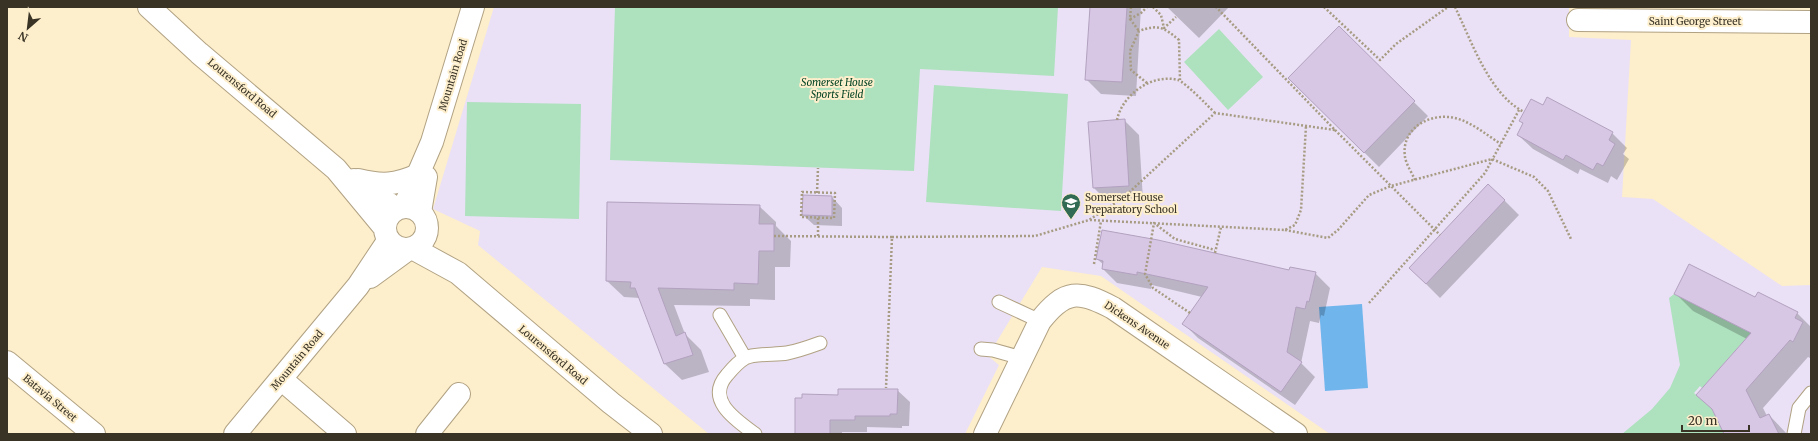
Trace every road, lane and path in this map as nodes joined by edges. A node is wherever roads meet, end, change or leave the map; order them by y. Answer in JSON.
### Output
{"nodes":[{"id":1,"x":149,"y":7,"type":"edge"},
{"id":2,"x":473,"y":7,"type":"edge"},
{"id":3,"x":1131,"y":7,"type":"edge"},
{"id":4,"x":1147,"y":7,"type":"edge"},
{"id":5,"x":1153,"y":7,"type":"edge"},
{"id":6,"x":1216,"y":7,"type":"edge"},
{"id":7,"x":1324,"y":7,"type":"edge"},
{"id":8,"x":1448,"y":7,"type":"edge"},
{"id":9,"x":1454,"y":7,"type":"edge"},
{"id":10,"x":1176,"y":17,"type":"dead end"},
{"id":11,"x":1130,"y":19,"type":"junction"},
{"id":12,"x":1578,"y":20,"type":"dead end"},
{"id":13,"x":1811,"y":22,"type":"edge"},
{"id":14,"x":1164,"y":28,"type":"junction"},
{"id":15,"x":1139,"y":32,"type":"junction"},
{"id":16,"x":1180,"y":80,"type":"junction"},
{"id":17,"x":1147,"y":83,"type":"junction"},
{"id":18,"x":1519,"y":110,"type":"junction"},
{"id":19,"x":1524,"y":112,"type":"dead end"},
{"id":20,"x":1215,"y":113,"type":"junction"},
{"id":21,"x":1118,"y":120,"type":"dead end"},
{"id":22,"x":1306,"y":126,"type":"junction"},
{"id":23,"x":1335,"y":130,"type":"junction"},
{"id":24,"x":432,"y":142,"type":"junction"},
{"id":25,"x":1500,"y":144,"type":"junction"},
{"id":26,"x":1492,"y":159,"type":"junction"},
{"id":27,"x":818,"y":168,"type":"dead end"},
{"id":28,"x":343,"y":173,"type":"junction"},
{"id":29,"x":418,"y":175,"type":"junction"},
{"id":30,"x":1414,"y":180,"type":"junction"},
{"id":31,"x":1391,"y":186,"type":"junction"},
{"id":32,"x":817,"y":193,"type":"junction"},
{"id":33,"x":818,"y":218,"type":"junction"},
{"id":34,"x":1089,"y":220,"type":"junction"},
{"id":35,"x":1101,"y":221,"type":"junction"},
{"id":36,"x":1154,"y":223,"type":"junction"},
{"id":37,"x":1221,"y":227,"type":"junction"},
{"id":38,"x":405,"y":228,"type":"junction"},
{"id":39,"x":1285,"y":230,"type":"junction"},
{"id":40,"x":1434,"y":230,"type":"junction"},
{"id":41,"x":1440,"y":235,"type":"dead end"},
{"id":42,"x":774,"y":236,"type":"dead end"},
{"id":43,"x":818,"y":236,"type":"junction"},
{"id":44,"x":892,"y":237,"type":"junction"},
{"id":45,"x":1571,"y":239,"type":"dead end"},
{"id":46,"x":1094,"y":264,"type":"dead end"},
{"id":47,"x":1000,"y":302,"type":"dead end"},
{"id":48,"x":1368,"y":303,"type":"dead end"},
{"id":49,"x":1190,"y":313,"type":"dead end"},
{"id":50,"x":720,"y":315,"type":"dead end"},
{"id":51,"x":1040,"y":321,"type":"junction"},
{"id":52,"x":820,"y":343,"type":"dead end"},
{"id":53,"x":982,"y":349,"type":"dead end"},
{"id":54,"x":746,"y":358,"type":"junction"},
{"id":55,"x":1022,"y":358,"type":"junction"},
{"id":56,"x":7,"y":362,"type":"edge"},
{"id":57,"x":281,"y":379,"type":"junction"},
{"id":58,"x":886,"y":388,"type":"dead end"},
{"id":59,"x":1811,"y":393,"type":"edge"},
{"id":60,"x":460,"y":394,"type":"dead end"},
{"id":61,"x":94,"y":434,"type":"edge"},
{"id":62,"x":235,"y":434,"type":"edge"},
{"id":63,"x":346,"y":434,"type":"edge"},
{"id":64,"x":427,"y":434,"type":"edge"},
{"id":65,"x":651,"y":434,"type":"edge"},
{"id":66,"x":755,"y":434,"type":"edge"},
{"id":67,"x":985,"y":434,"type":"edge"},
{"id":68,"x":1296,"y":434,"type":"edge"},
{"id":69,"x":1794,"y":434,"type":"edge"}],
"edges":[{"from":1,"to":28,"type":"street","name":"Lourensford Road"},
{"from":2,"to":24,"type":"street","name":"Mountain Road"},
{"from":3,"to":11,"type":"path"},
{"from":4,"to":11,"type":"path"},
{"from":5,"to":14,"type":"path"},
{"from":6,"to":23,"type":"path"},
{"from":7,"to":8,"type":"path"},
{"from":9,"to":18,"type":"path"},
{"from":10,"to":14,"type":"path"},
{"from":11,"to":15,"type":"path"},
{"from":12,"to":13,"type":"street","name":"Saint George Street"},
{"from":14,"to":15,"type":"path"},
{"from":14,"to":16,"type":"path"},
{"from":15,"to":17,"type":"path"},
{"from":16,"to":17,"type":"path"},
{"from":16,"to":20,"type":"path"},
{"from":17,"to":21,"type":"path"},
{"from":18,"to":19,"type":"path"},
{"from":18,"to":25,"type":"path"},
{"from":20,"to":22,"type":"path"},
{"from":20,"to":34,"type":"path"},
{"from":22,"to":23,"type":"path"},
{"from":22,"to":39,"type":"path"},
{"from":23,"to":31,"type":"path"},
{"from":24,"to":29,"type":"street","name":"Mountain Road"},
{"from":24,"to":38,"type":"street","name":"Mountain Road"},
{"from":25,"to":26,"type":"path"},
{"from":25,"to":30,"type":"path"},
{"from":26,"to":30,"type":"path"},
{"from":26,"to":40,"type":"path"},
{"from":26,"to":45,"type":"path"},
{"from":27,"to":32,"type":"path"},
{"from":28,"to":29,"type":"street"},
{"from":28,"to":38,"type":"street","name":"Lourensford Road"},
{"from":29,"to":38,"type":"street","name":"Mountain Road"},
{"from":30,"to":31,"type":"path"},
{"from":31,"to":39,"type":"path"},
{"from":31,"to":40,"type":"path"},
{"from":32,"to":33,"type":"path"},
{"from":32,"to":33,"type":"path"},
{"from":33,"to":43,"type":"path"},
{"from":34,"to":35,"type":"path"},
{"from":34,"to":44,"type":"path"},
{"from":35,"to":36,"type":"path"},
{"from":35,"to":46,"type":"path"},
{"from":36,"to":37,"type":"path"},
{"from":36,"to":37,"type":"path"},
{"from":36,"to":49,"type":"path"},
{"from":37,"to":39,"type":"path"},
{"from":38,"to":57,"type":"street","name":"Mountain Road"},
{"from":38,"to":65,"type":"street","name":"Lourensford Road"},
{"from":40,"to":41,"type":"path"},
{"from":40,"to":48,"type":"path"},
{"from":42,"to":43,"type":"path"},
{"from":43,"to":44,"type":"path"},
{"from":44,"to":58,"type":"path"},
{"from":47,"to":51,"type":"lane"},
{"from":50,"to":54,"type":"lane"},
{"from":51,"to":55,"type":"street","name":"Dickens Avenue"},
{"from":51,"to":68,"type":"street","name":"Dickens Avenue"},
{"from":52,"to":54,"type":"lane"},
{"from":53,"to":55,"type":"lane"},
{"from":54,"to":66,"type":"lane"},
{"from":55,"to":67,"type":"street","name":"Dickens Avenue"},
{"from":56,"to":61,"type":"street","name":"Batavia Street"},
{"from":57,"to":62,"type":"street","name":"Mountain Road"},
{"from":57,"to":63,"type":"street"},
{"from":59,"to":69,"type":"lane"},
{"from":60,"to":64,"type":"street"}]}
